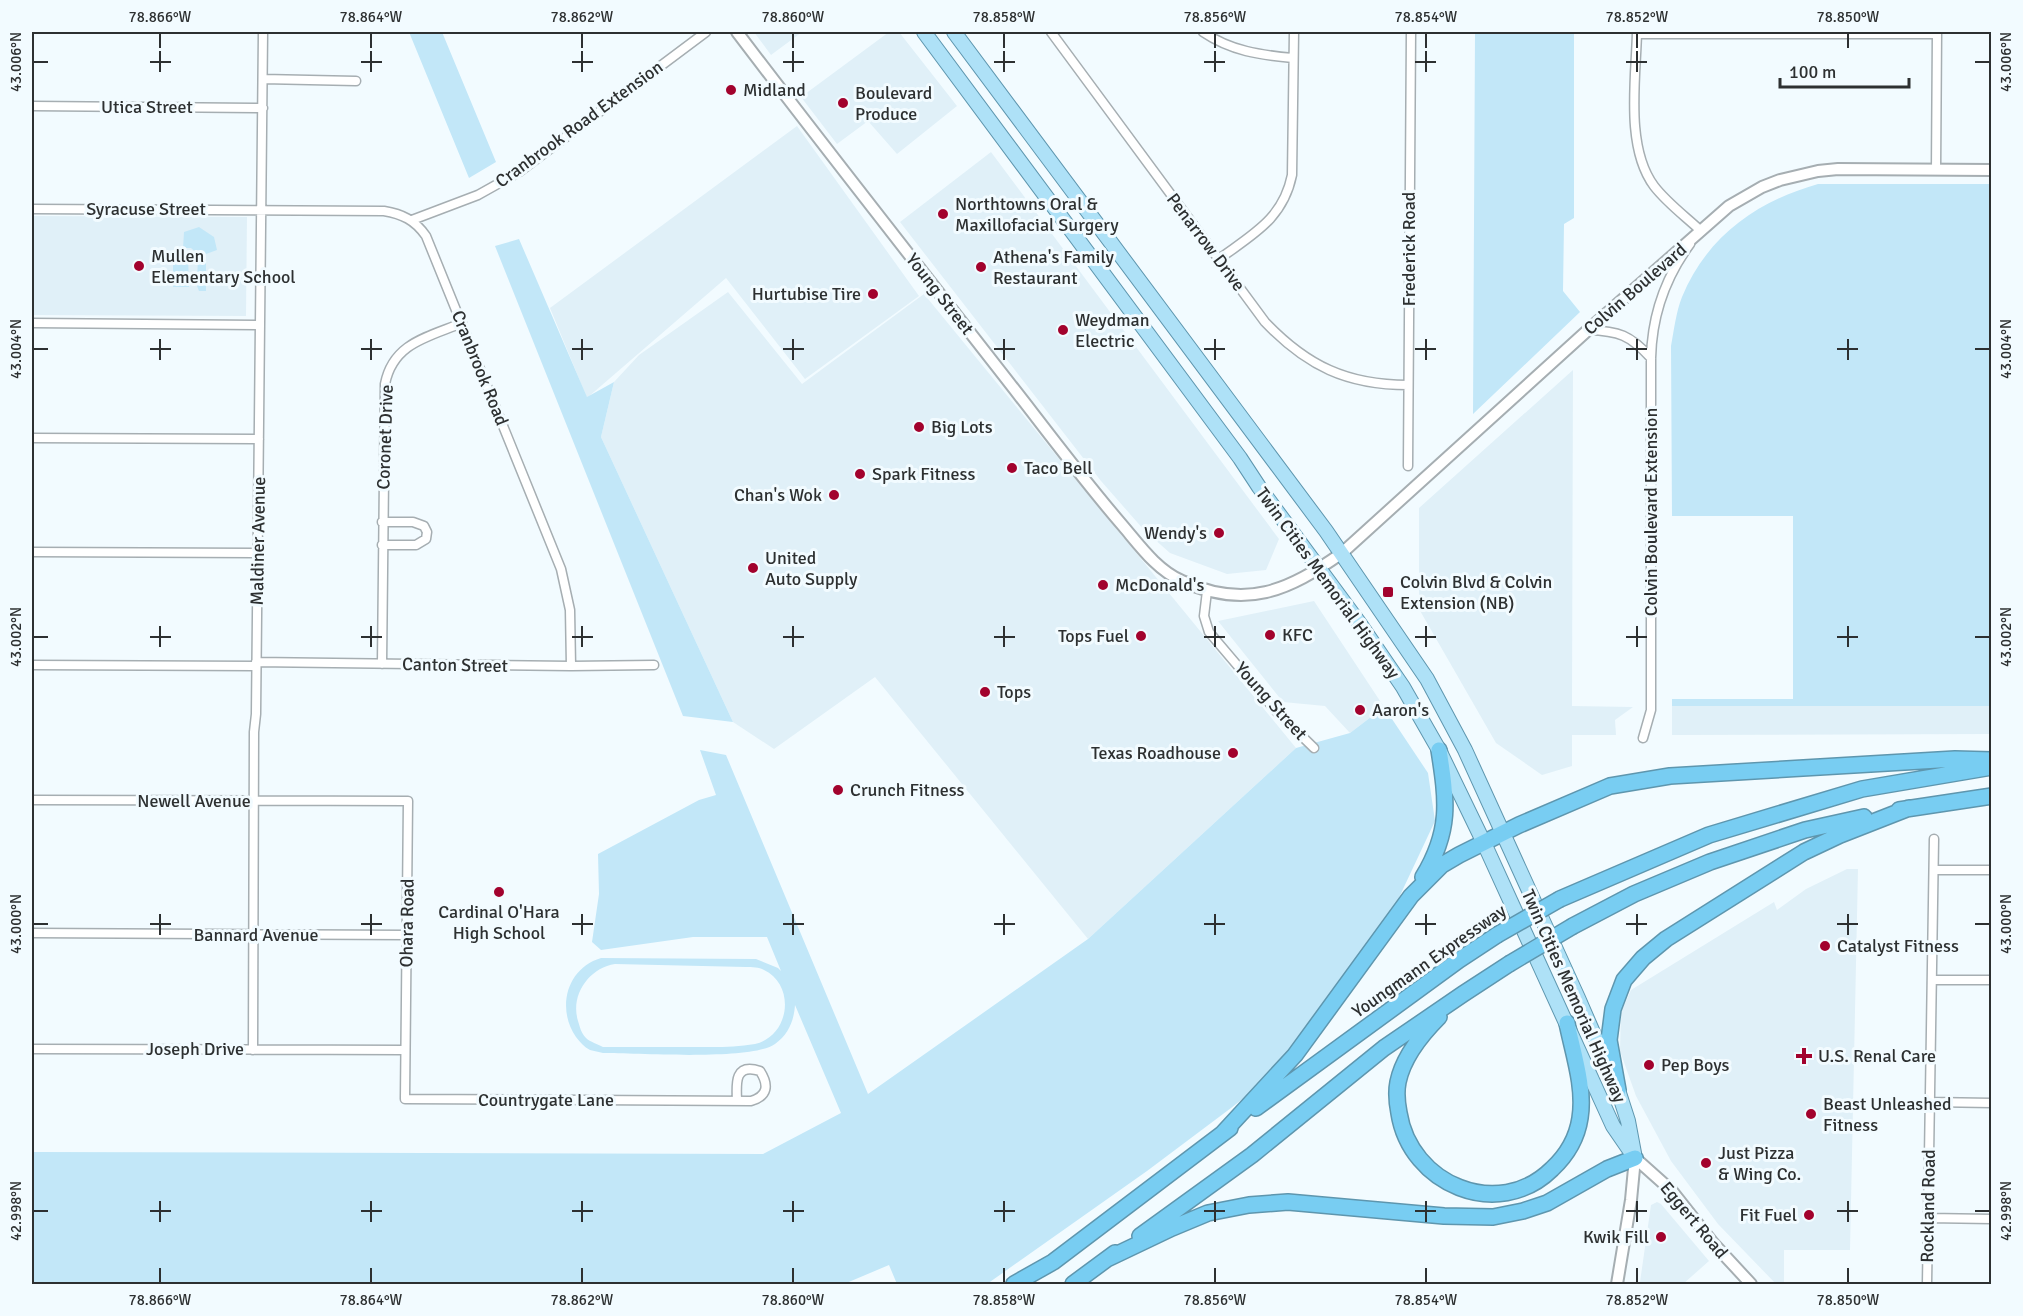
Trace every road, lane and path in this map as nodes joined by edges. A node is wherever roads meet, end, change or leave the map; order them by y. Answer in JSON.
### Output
{"nodes":[{"id":1,"x":263,"y":32,"type":"edge"},
{"id":2,"x":706,"y":32,"type":"edge"},
{"id":3,"x":737,"y":32,"type":"edge"},
{"id":4,"x":924,"y":32,"type":"edge"},
{"id":5,"x":954,"y":32,"type":"edge"},
{"id":6,"x":1051,"y":32,"type":"edge"},
{"id":7,"x":1203,"y":32,"type":"edge"},
{"id":8,"x":1294,"y":32,"type":"edge"},
{"id":9,"x":1411,"y":32,"type":"edge"},
{"id":10,"x":1637,"y":33,"type":"edge"},
{"id":11,"x":1937,"y":33,"type":"edge"},
{"id":12,"x":1293,"y":58,"type":"junction"},
{"id":13,"x":263,"y":79,"type":"junction"},
{"id":14,"x":356,"y":81,"type":"dead end"},
{"id":15,"x":32,"y":106,"type":"edge"},
{"id":16,"x":262,"y":108,"type":"junction"},
{"id":17,"x":1936,"y":170,"type":"junction"},
{"id":18,"x":1992,"y":170,"type":"edge"},
{"id":19,"x":32,"y":209,"type":"edge"},
{"id":20,"x":261,"y":210,"type":"junction"},
{"id":21,"x":412,"y":220,"type":"junction"},
{"id":22,"x":1701,"y":231,"type":"junction"},
{"id":23,"x":1219,"y":259,"type":"junction"},
{"id":24,"x":32,"y":323,"type":"edge"},
{"id":25,"x":462,"y":323,"type":"junction"},
{"id":26,"x":260,"y":325,"type":"junction"},
{"id":27,"x":1588,"y":330,"type":"junction"},
{"id":28,"x":1651,"y":358,"type":"junction"},
{"id":29,"x":1408,"y":385,"type":"junction"},
{"id":30,"x":32,"y":438,"type":"edge"},
{"id":31,"x":259,"y":439,"type":"junction"},
{"id":32,"x":1408,"y":466,"type":"dead end"},
{"id":33,"x":382,"y":522,"type":"junction"},
{"id":34,"x":382,"y":545,"type":"junction"},
{"id":35,"x":32,"y":552,"type":"edge"},
{"id":36,"x":258,"y":554,"type":"junction"},
{"id":37,"x":1342,"y":554,"type":"junction"},
{"id":38,"x":1320,"y":569,"type":"junction"},
{"id":39,"x":1208,"y":591,"type":"junction"},
{"id":40,"x":256,"y":664,"type":"junction"},
{"id":41,"x":382,"y":664,"type":"junction"},
{"id":42,"x":654,"y":665,"type":"dead end"},
{"id":43,"x":32,"y":666,"type":"edge"},
{"id":44,"x":572,"y":666,"type":"junction"},
{"id":45,"x":1643,"y":738,"type":"dead end"},
{"id":46,"x":1314,"y":748,"type":"dead end"},
{"id":47,"x":1439,"y":750,"type":"junction"},
{"id":48,"x":1992,"y":760,"type":"edge"},
{"id":49,"x":1992,"y":767,"type":"edge"},
{"id":50,"x":1992,"y":796,"type":"edge"},
{"id":51,"x":32,"y":800,"type":"edge"},
{"id":52,"x":254,"y":801,"type":"junction"},
{"id":53,"x":356,"y":801,"type":"joint"},
{"id":54,"x":1909,"y":808,"type":"junction"},
{"id":55,"x":1503,"y":832,"type":"junction"},
{"id":56,"x":1934,"y":839,"type":"dead end"},
{"id":57,"x":1484,"y":843,"type":"junction"},
{"id":58,"x":1934,"y":870,"type":"junction"},
{"id":59,"x":1992,"y":870,"type":"edge"},
{"id":60,"x":1412,"y":896,"type":"junction"},
{"id":61,"x":32,"y":933,"type":"edge"},
{"id":62,"x":254,"y":934,"type":"junction"},
{"id":63,"x":408,"y":935,"type":"junction"},
{"id":64,"x":1932,"y":980,"type":"junction"},
{"id":65,"x":1992,"y":980,"type":"edge"},
{"id":66,"x":1463,"y":994,"type":"junction"},
{"id":67,"x":1567,"y":1023,"type":"junction"},
{"id":68,"x":32,"y":1049,"type":"edge"},
{"id":69,"x":253,"y":1050,"type":"junction"},
{"id":70,"x":405,"y":1050,"type":"junction"},
{"id":71,"x":1618,"y":1090,"type":"junction"},
{"id":72,"x":737,"y":1100,"type":"dead end"},
{"id":73,"x":1930,"y":1102,"type":"junction"},
{"id":74,"x":1992,"y":1103,"type":"edge"},
{"id":75,"x":1222,"y":1134,"type":"junction"},
{"id":76,"x":1635,"y":1158,"type":"junction"},
{"id":77,"x":1928,"y":1218,"type":"junction"},
{"id":78,"x":1992,"y":1219,"type":"edge"},
{"id":79,"x":1107,"y":1259,"type":"junction"},
{"id":80,"x":1014,"y":1284,"type":"edge"},
{"id":81,"x":1073,"y":1284,"type":"edge"},
{"id":82,"x":1617,"y":1284,"type":"edge"},
{"id":83,"x":1751,"y":1284,"type":"edge"},
{"id":84,"x":1927,"y":1284,"type":"edge"}],
"edges":[{"from":1,"to":13,"type":"street","name":"Maldiner Avenue"},
{"from":2,"to":21,"type":"street","name":"Cranbrook Road Extension"},
{"from":3,"to":39,"type":"street","name":"Young Street"},
{"from":4,"to":38,"type":"main road","name":"Twin Cities Memorial Highway"},
{"from":5,"to":37,"type":"main road","name":"Twin Cities Memorial Highway"},
{"from":6,"to":23,"type":"street","name":"Penarrow Drive"},
{"from":7,"to":12,"type":"street"},
{"from":8,"to":12,"type":"street"},
{"from":9,"to":29,"type":"street","name":"Frederick Road"},
{"from":10,"to":11,"type":"street"},
{"from":10,"to":22,"type":"street"},
{"from":11,"to":17,"type":"street"},
{"from":12,"to":23,"type":"street"},
{"from":13,"to":14,"type":"street"},
{"from":13,"to":16,"type":"street","name":"Maldiner Avenue"},
{"from":15,"to":16,"type":"street","name":"Utica Street"},
{"from":16,"to":20,"type":"street","name":"Maldiner Avenue"},
{"from":17,"to":18,"type":"street","name":"Colvin Boulevard"},
{"from":17,"to":22,"type":"street","name":"Colvin Boulevard"},
{"from":19,"to":20,"type":"street","name":"Syracuse Street"},
{"from":20,"to":21,"type":"street"},
{"from":20,"to":26,"type":"street","name":"Maldiner Avenue"},
{"from":21,"to":25,"type":"street","name":"Cranbrook Road"},
{"from":22,"to":27,"type":"street","name":"Colvin Boulevard"},
{"from":22,"to":28,"type":"street","name":"Colvin Boulevard Extension"},
{"from":23,"to":29,"type":"street","name":"Penarrow Drive"},
{"from":24,"to":26,"type":"street"},
{"from":25,"to":33,"type":"street","name":"Coronet Drive"},
{"from":25,"to":44,"type":"street","name":"Cranbrook Road"},
{"from":26,"to":31,"type":"street","name":"Maldiner Avenue"},
{"from":27,"to":28,"type":"street"},
{"from":27,"to":37,"type":"street","name":"Colvin Boulevard"},
{"from":28,"to":45,"type":"street","name":"Colvin Boulevard Extension"},
{"from":29,"to":32,"type":"street","name":"Frederick Road"},
{"from":30,"to":31,"type":"street"},
{"from":31,"to":36,"type":"street","name":"Maldiner Avenue"},
{"from":33,"to":34,"type":"street","name":"Coronet Drive"},
{"from":33,"to":34,"type":"street"},
{"from":34,"to":41,"type":"street","name":"Coronet Drive"},
{"from":35,"to":36,"type":"street"},
{"from":36,"to":40,"type":"street","name":"Maldiner Avenue"},
{"from":37,"to":38,"type":"street","name":"Young Street"},
{"from":37,"to":55,"type":"main road","name":"Twin Cities Memorial Highway"},
{"from":38,"to":39,"type":"street","name":"Young Street"},
{"from":38,"to":47,"type":"main road","name":"Twin Cities Memorial Highway"},
{"from":39,"to":46,"type":"street","name":"Young Street"},
{"from":40,"to":41,"type":"street","name":"Canton Street"},
{"from":40,"to":43,"type":"street","name":"Canton Street"},
{"from":40,"to":52,"type":"street","name":"Maldiner Avenue"},
{"from":41,"to":44,"type":"street","name":"Canton Street"},
{"from":42,"to":44,"type":"street","name":"Canton Street"},
{"from":47,"to":57,"type":"main road","name":"Twin Cities Memorial Highway"},
{"from":47,"to":60,"type":"highway"},
{"from":48,"to":55,"type":"highway"},
{"from":49,"to":75,"type":"highway","name":"Youngmann Expressway","bridge":true},
{"from":50,"to":54,"type":"highway"},
{"from":51,"to":52,"type":"street","name":"Newell Avenue"},
{"from":52,"to":53,"type":"street","name":"Newell Avenue"},
{"from":52,"to":62,"type":"street","name":"Maldiner Avenue"},
{"from":53,"to":63,"type":"street","name":"Ohara Road"},
{"from":54,"to":66,"type":"highway","bridge":true},
{"from":54,"to":71,"type":"highway"},
{"from":55,"to":57,"type":"highway"},
{"from":55,"to":71,"type":"main road","name":"Twin Cities Memorial Highway"},
{"from":56,"to":58,"type":"street","name":"Rockland Road"},
{"from":57,"to":60,"type":"highway"},
{"from":57,"to":67,"type":"main road","name":"Twin Cities Memorial Highway"},
{"from":58,"to":59,"type":"street"},
{"from":58,"to":64,"type":"street","name":"Rockland Road"},
{"from":60,"to":75,"type":"highway"},
{"from":61,"to":62,"type":"street","name":"Bannard Avenue"},
{"from":62,"to":63,"type":"street","name":"Bannard Avenue"},
{"from":62,"to":69,"type":"street","name":"Maldiner Avenue"},
{"from":63,"to":70,"type":"street","name":"Ohara Road"},
{"from":64,"to":65,"type":"street"},
{"from":64,"to":73,"type":"street","name":"Rockland Road"},
{"from":66,"to":67,"type":"highway"},
{"from":66,"to":79,"type":"highway"},
{"from":67,"to":76,"type":"main road","name":"Twin Cities Memorial Highway"},
{"from":68,"to":69,"type":"street","name":"Joseph Drive"},
{"from":69,"to":70,"type":"street","name":"Joseph Drive"},
{"from":70,"to":72,"type":"street","name":"Countrygate Lane"},
{"from":71,"to":76,"type":"main road","name":"Twin Cities Memorial Highway"},
{"from":73,"to":74,"type":"street"},
{"from":73,"to":77,"type":"street","name":"Rockland Road"},
{"from":75,"to":80,"type":"highway","name":"Youngmann Expressway"},
{"from":76,"to":79,"type":"highway"},
{"from":76,"to":82,"type":"street"},
{"from":76,"to":83,"type":"street","name":"Eggert Road"},
{"from":77,"to":78,"type":"street"},
{"from":77,"to":84,"type":"street","name":"Rockland Road"},
{"from":79,"to":81,"type":"highway"}]}
